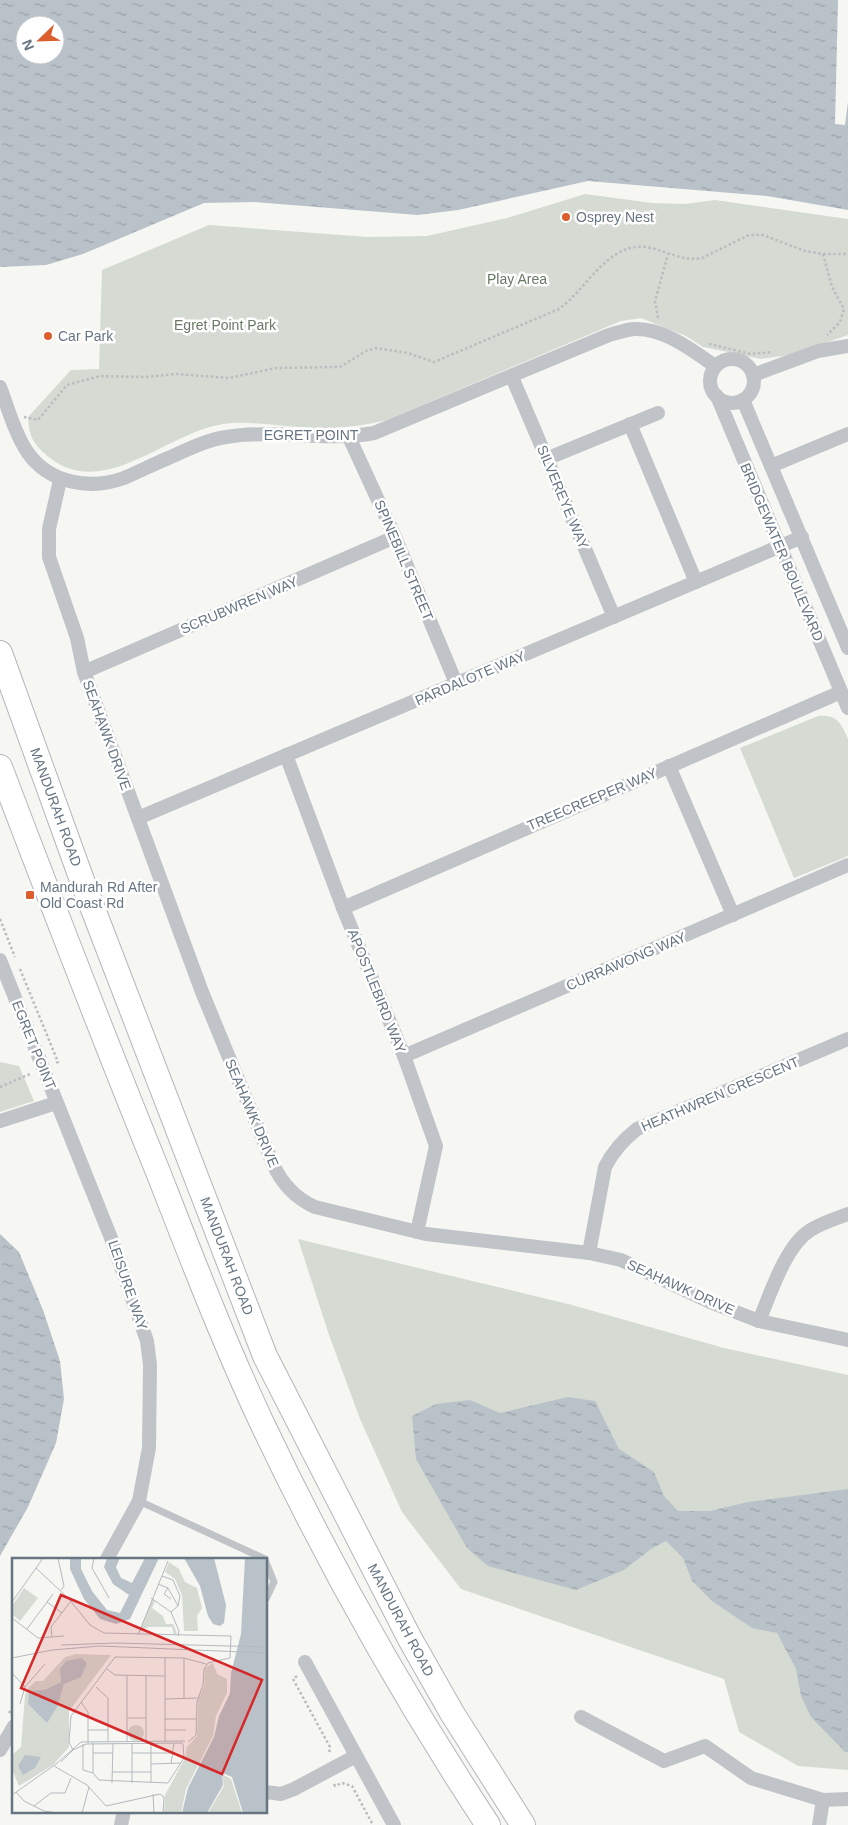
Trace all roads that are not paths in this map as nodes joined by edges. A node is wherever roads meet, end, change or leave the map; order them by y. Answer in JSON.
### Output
{"nodes":[{"id":1,"x":848,"y":346,"type":"edge"},
{"id":2,"x":715,"y":366,"type":"junction"},
{"id":3,"x":753,"y":375,"type":"junction"},
{"id":4,"x":512,"y":377,"type":"junction"},
{"id":5,"x":0,"y":387,"type":"edge"},
{"id":6,"x":717,"y":396,"type":"junction"},
{"id":7,"x":743,"y":400,"type":"junction"},
{"id":8,"x":658,"y":413,"type":"dead end"},
{"id":9,"x":630,"y":424,"type":"junction"},
{"id":10,"x":848,"y":434,"type":"edge"},
{"id":11,"x":349,"y":437,"type":"junction"},
{"id":12,"x":546,"y":459,"type":"junction"},
{"id":13,"x":771,"y":466,"type":"junction"},
{"id":14,"x":60,"y":480,"type":"junction"},
{"id":15,"x":802,"y":537,"type":"junction"},
{"id":16,"x":395,"y":538,"type":"junction"},
{"id":17,"x":780,"y":546,"type":"junction"},
{"id":18,"x":696,"y":582,"type":"junction"},
{"id":19,"x":614,"y":617,"type":"junction"},
{"id":20,"x":848,"y":645,"type":"edge"},
{"id":21,"x":0,"y":654,"type":"edge"},
{"id":22,"x":84,"y":672,"type":"junction"},
{"id":23,"x":456,"y":683,"type":"junction"},
{"id":24,"x":841,"y":692,"type":"junction"},
{"id":25,"x":848,"y":708,"type":"edge"},
{"id":26,"x":286,"y":755,"type":"junction"},
{"id":27,"x":669,"y":766,"type":"junction"},
{"id":28,"x":0,"y":767,"type":"edge"},
{"id":29,"x":138,"y":818,"type":"junction"},
{"id":30,"x":848,"y":865,"type":"edge"},
{"id":31,"x":343,"y":908,"type":"junction"},
{"id":32,"x":733,"y":915,"type":"junction"},
{"id":33,"x":0,"y":960,"type":"edge"},
{"id":34,"x":848,"y":1039,"type":"edge"},
{"id":35,"x":404,"y":1056,"type":"junction"},
{"id":36,"x":56,"y":1102,"type":"junction"},
{"id":37,"x":0,"y":1121,"type":"edge"},
{"id":38,"x":848,"y":1214,"type":"edge"},
{"id":39,"x":417,"y":1232,"type":"junction"},
{"id":40,"x":589,"y":1253,"type":"junction"},
{"id":41,"x":759,"y":1321,"type":"junction"},
{"id":42,"x":848,"y":1340,"type":"edge"},
{"id":43,"x":139,"y":1501,"type":"junction"},
{"id":44,"x":108,"y":1558,"type":"edge"},
{"id":45,"x":262,"y":1558,"type":"edge"},
{"id":46,"x":268,"y":1566,"type":"edge"},
{"id":47,"x":268,"y":1595,"type":"edge"},
{"id":48,"x":307,"y":1665,"type":"road end"},
{"id":49,"x":581,"y":1717,"type":"dead end"},
{"id":50,"x":12,"y":1729,"type":"edge"},
{"id":51,"x":0,"y":1750,"type":"edge"},
{"id":52,"x":356,"y":1756,"type":"junction"},
{"id":53,"x":268,"y":1792,"type":"edge"},
{"id":54,"x":848,"y":1799,"type":"edge"},
{"id":55,"x":823,"y":1800,"type":"junction"},
{"id":56,"x":124,"y":1812,"type":"edge"},
{"id":57,"x":121,"y":1825,"type":"edge"},
{"id":58,"x":394,"y":1825,"type":"edge"},
{"id":59,"x":488,"y":1825,"type":"edge"},
{"id":60,"x":524,"y":1825,"type":"edge"},
{"id":61,"x":819,"y":1825,"type":"edge"}],
"edges":[{"from":1,"to":3,"type":"street"},
{"from":2,"to":3,"type":"street"},
{"from":2,"to":4,"type":"street","name":"EGRET POINT"},
{"from":2,"to":6,"type":"street"},
{"from":3,"to":7,"type":"street"},
{"from":4,"to":11,"type":"street","name":"EGRET POINT"},
{"from":4,"to":12,"type":"street","name":"SILVEREYE WAY"},
{"from":5,"to":14,"type":"street","name":"EGRET POINT"},
{"from":6,"to":7,"type":"street"},
{"from":6,"to":17,"type":"street","name":"BRIDGEWATER BOULEVARD"},
{"from":7,"to":13,"type":"street","name":"BRIDGEWATER BOULEVARD"},
{"from":8,"to":9,"type":"street"},
{"from":9,"to":12,"type":"street"},
{"from":9,"to":18,"type":"street"},
{"from":10,"to":13,"type":"street"},
{"from":11,"to":14,"type":"street","name":"EGRET POINT"},
{"from":11,"to":16,"type":"street","name":"SPINEBILL STREET"},
{"from":12,"to":19,"type":"street","name":"SILVEREYE WAY"},
{"from":13,"to":15,"type":"street","name":"BRIDGEWATER BOULEVARD"},
{"from":14,"to":22,"type":"street","name":"SEAHAWK DRIVE"},
{"from":15,"to":17,"type":"street","name":"PARDALOTE WAY"},
{"from":15,"to":20,"type":"street","name":"BRIDGEWATER BOULEVARD"},
{"from":16,"to":22,"type":"street","name":"SCRUBWREN WAY"},
{"from":16,"to":23,"type":"street","name":"SPINEBILL STREET"},
{"from":17,"to":18,"type":"street","name":"PARDALOTE WAY"},
{"from":17,"to":24,"type":"street","name":"BRIDGEWATER BOULEVARD"},
{"from":18,"to":19,"type":"street","name":"PARDALOTE WAY"},
{"from":19,"to":23,"type":"street","name":"PARDALOTE WAY"},
{"from":21,"to":60,"type":"highway","name":"MANDURAH ROAD"},
{"from":22,"to":29,"type":"street","name":"SEAHAWK DRIVE"},
{"from":23,"to":26,"type":"street","name":"PARDALOTE WAY"},
{"from":24,"to":25,"type":"street","name":"BRIDGEWATER BOULEVARD"},
{"from":24,"to":27,"type":"street","name":"TREECREEPER WAY"},
{"from":26,"to":29,"type":"street","name":"PARDALOTE WAY"},
{"from":26,"to":31,"type":"street","name":"APOSTLEBIRD WAY"},
{"from":27,"to":31,"type":"street","name":"TREECREEPER WAY"},
{"from":27,"to":32,"type":"street"},
{"from":28,"to":59,"type":"highway"},
{"from":29,"to":39,"type":"street","name":"SEAHAWK DRIVE"},
{"from":30,"to":32,"type":"street","name":"CURRAWONG WAY"},
{"from":31,"to":35,"type":"street","name":"APOSTLEBIRD WAY"},
{"from":32,"to":35,"type":"street","name":"CURRAWONG WAY"},
{"from":33,"to":36,"type":"street","name":"EGRET POINT"},
{"from":34,"to":40,"type":"street","name":"HEATHWREN CRESCENT"},
{"from":35,"to":39,"type":"street","name":"APOSTLEBIRD WAY"},
{"from":36,"to":37,"type":"street"},
{"from":36,"to":43,"type":"street","name":"LEISURE WAY"},
{"from":38,"to":41,"type":"street"},
{"from":39,"to":40,"type":"street","name":"SEAHAWK DRIVE"},
{"from":40,"to":41,"type":"street","name":"SEAHAWK DRIVE"},
{"from":41,"to":42,"type":"street","name":"SEAHAWK DRIVE"},
{"from":43,"to":44,"type":"street","name":"LEISURE WAY"},
{"from":43,"to":45,"type":"lane"},
{"from":46,"to":47,"type":"lane"},
{"from":48,"to":52,"type":"street"},
{"from":49,"to":55,"type":"street"},
{"from":50,"to":51,"type":"street"},
{"from":52,"to":53,"type":"street"},
{"from":52,"to":58,"type":"street"},
{"from":54,"to":55,"type":"street"},
{"from":55,"to":61,"type":"street"},
{"from":56,"to":57,"type":"street"}]}
